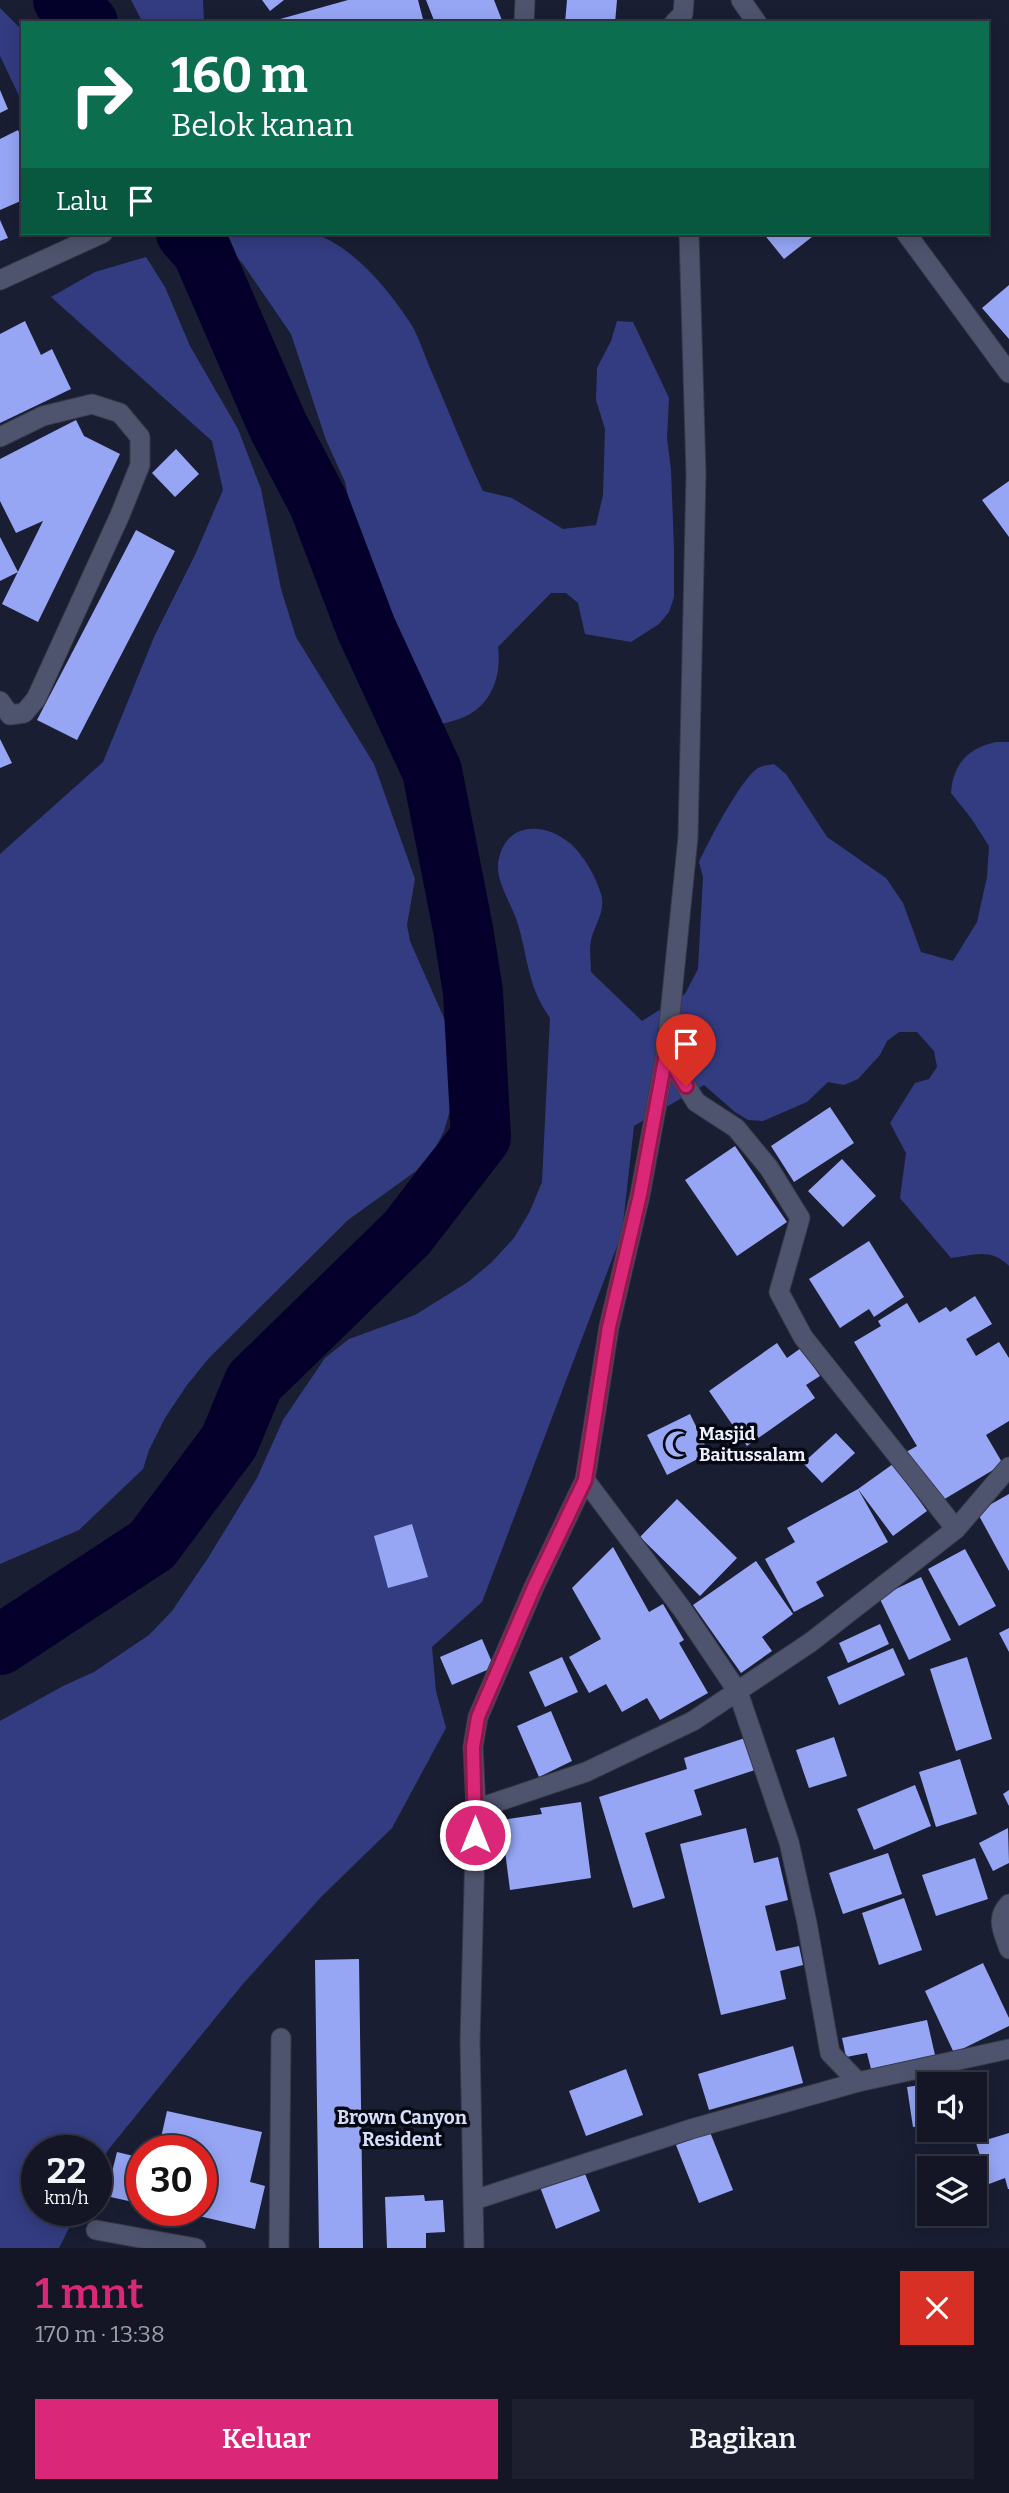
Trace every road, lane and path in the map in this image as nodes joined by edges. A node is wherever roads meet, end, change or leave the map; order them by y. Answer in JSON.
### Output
{"nodes":[{"id":1,"x":525,"y":0,"type":"edge"},
{"id":2,"x":741,"y":0,"type":"edge"},
{"id":3,"x":524,"y":21,"type":"edge"},
{"id":4,"x":756,"y":21,"type":"edge"},
{"id":5,"x":689,"y":235,"type":"edge"},
{"id":6,"x":907,"y":235,"type":"edge"},
{"id":7,"x":96,"y":237,"type":"edge"},
{"id":8,"x":0,"y":280,"type":"edge"},
{"id":9,"x":1009,"y":373,"type":"edge"},
{"id":10,"x":0,"y":437,"type":"edge"},
{"id":11,"x":0,"y":701,"type":"edge"},
{"id":12,"x":666,"y":1054,"type":"junction"},
{"id":13,"x":1009,"y":1467,"type":"edge"},
{"id":14,"x":585,"y":1480,"type":"junction"},
{"id":15,"x":956,"y":1529,"type":"junction"},
{"id":16,"x":738,"y":1692,"type":"junction"},
{"id":17,"x":475,"y":1810,"type":"junction"},
{"id":18,"x":1009,"y":1905,"type":"edge"},
{"id":19,"x":1009,"y":1949,"type":"edge"},
{"id":20,"x":281,"y":2038,"type":"dead end"},
{"id":21,"x":1009,"y":2049,"type":"edge"},
{"id":22,"x":858,"y":2082,"type":"junction"},
{"id":23,"x":474,"y":2200,"type":"junction"},
{"id":24,"x":96,"y":2231,"type":"dead end"},
{"id":25,"x":196,"y":2248,"type":"edge"},
{"id":26,"x":279,"y":2248,"type":"edge"},
{"id":27,"x":474,"y":2248,"type":"edge"}],
"edges":[{"from":1,"to":3,"type":"street"},
{"from":2,"to":4,"type":"street"},
{"from":5,"to":12,"type":"street"},
{"from":6,"to":9,"type":"street"},
{"from":7,"to":8,"type":"street"},
{"from":10,"to":11,"type":"street"},
{"from":12,"to":14,"type":"street"},
{"from":12,"to":15,"type":"street"},
{"from":13,"to":15,"type":"street"},
{"from":14,"to":16,"type":"street"},
{"from":14,"to":17,"type":"street"},
{"from":15,"to":16,"type":"street"},
{"from":16,"to":17,"type":"street"},
{"from":16,"to":22,"type":"street"},
{"from":17,"to":23,"type":"street"},
{"from":18,"to":19,"type":"street"},
{"from":20,"to":26,"type":"street"},
{"from":21,"to":22,"type":"street"},
{"from":22,"to":23,"type":"street"},
{"from":23,"to":27,"type":"street"},
{"from":24,"to":25,"type":"street"}]}
